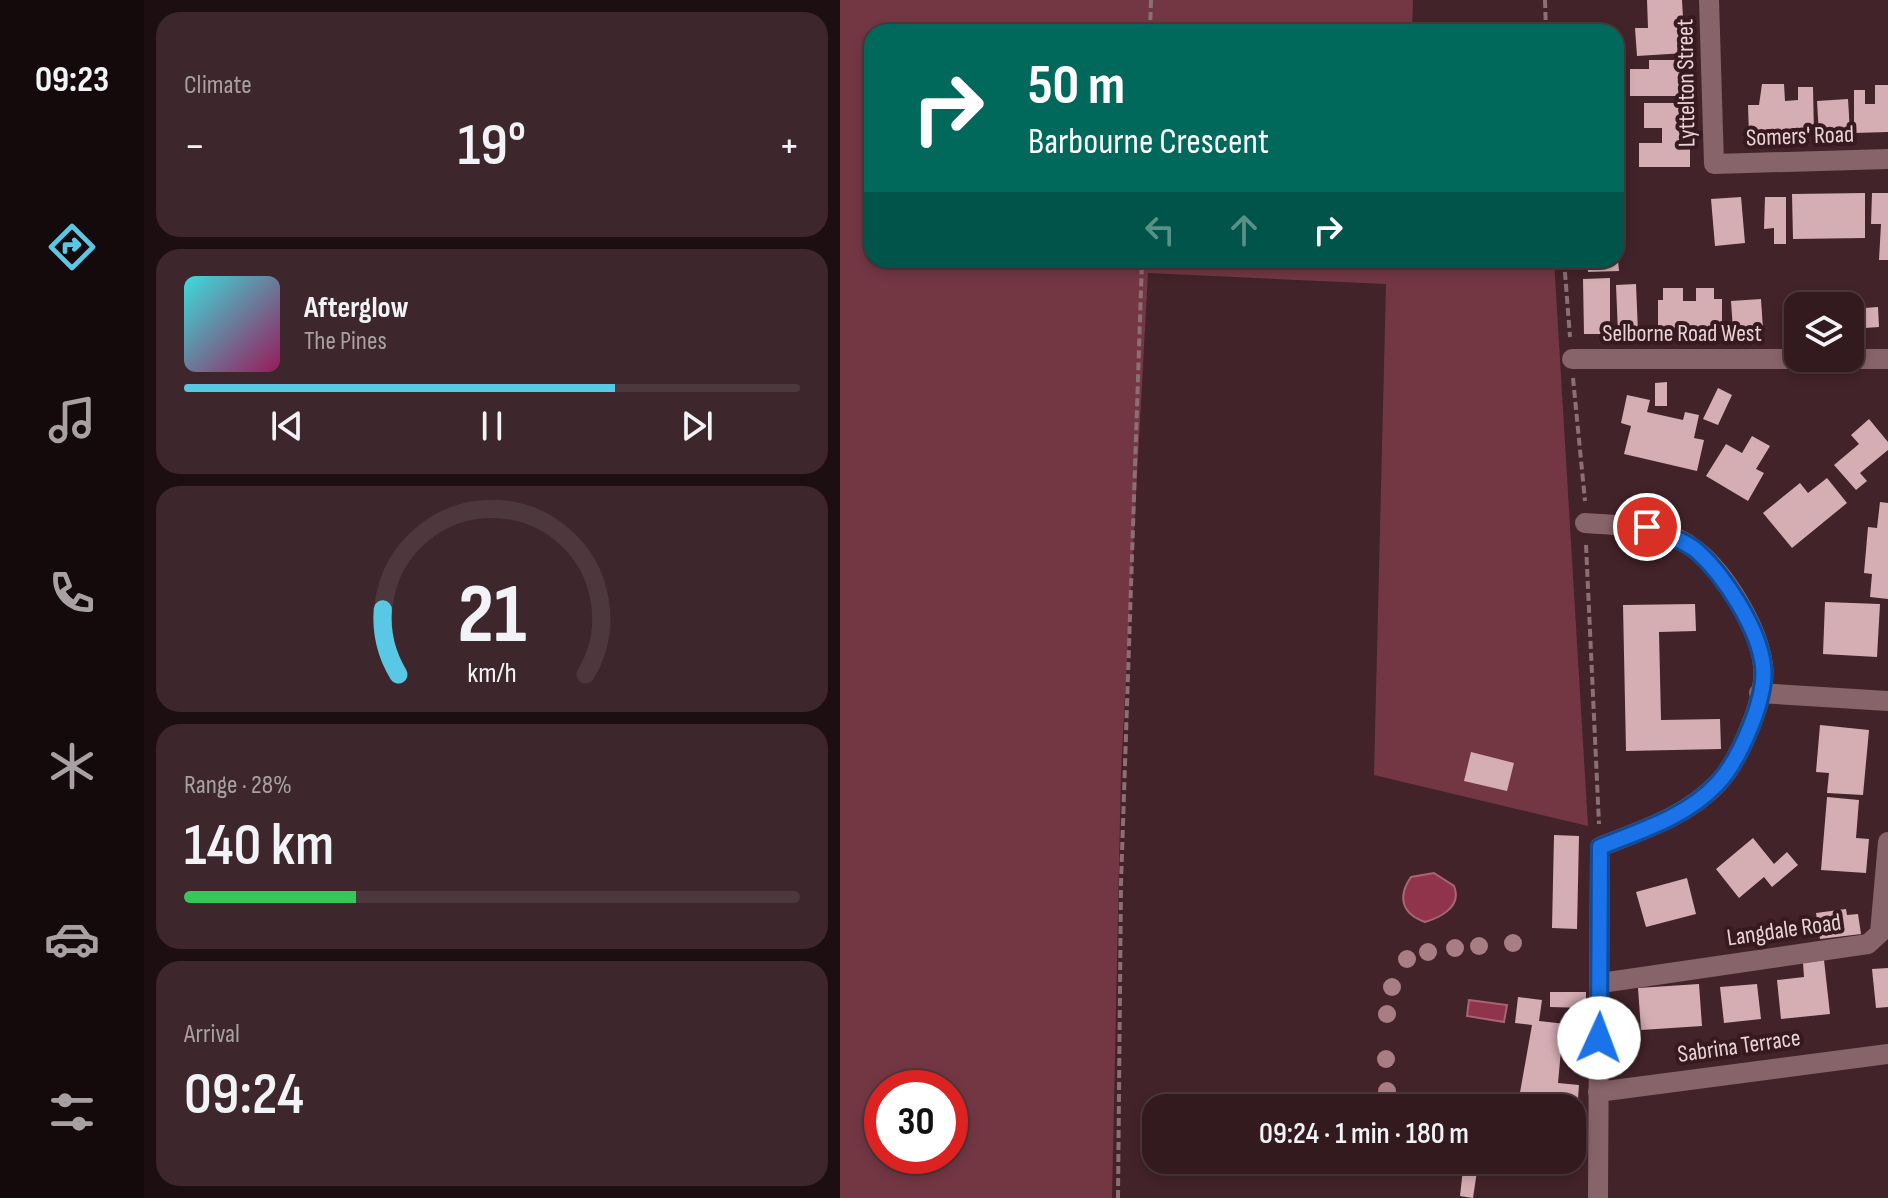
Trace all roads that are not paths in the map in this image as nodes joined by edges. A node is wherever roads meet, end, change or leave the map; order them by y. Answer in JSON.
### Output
{"nodes":[{"id":1,"x":1709,"y":0,"type":"edge"},
{"id":2,"x":1888,"y":159,"type":"edge"},
{"id":3,"x":1714,"y":164,"type":"joint"},
{"id":4,"x":1572,"y":359,"type":"road end"},
{"id":5,"x":1888,"y":359,"type":"edge"},
{"id":6,"x":1585,"y":523,"type":"road end"},
{"id":7,"x":1759,"y":693,"type":"junction"},
{"id":8,"x":1888,"y":701,"type":"edge"},
{"id":9,"x":1888,"y":842,"type":"edge"},
{"id":10,"x":1601,"y":983,"type":"junction"},
{"id":11,"x":1888,"y":1054,"type":"edge"},
{"id":12,"x":1598,"y":1092,"type":"junction"},
{"id":13,"x":1598,"y":1198,"type":"edge"}],
"edges":[{"from":1,"to":3,"type":"street","name":"Lyttelton Street"},
{"from":2,"to":3,"type":"street","name":"Somers' Road"},
{"from":4,"to":5,"type":"street","name":"Selborne Road West"},
{"from":6,"to":7,"type":"street"},
{"from":7,"to":8,"type":"street"},
{"from":7,"to":10,"type":"street"},
{"from":9,"to":10,"type":"street","name":"Langdale Road"},
{"from":10,"to":12,"type":"street"},
{"from":11,"to":12,"type":"street","name":"Sabrina Terrace"},
{"from":12,"to":13,"type":"street"}]}
